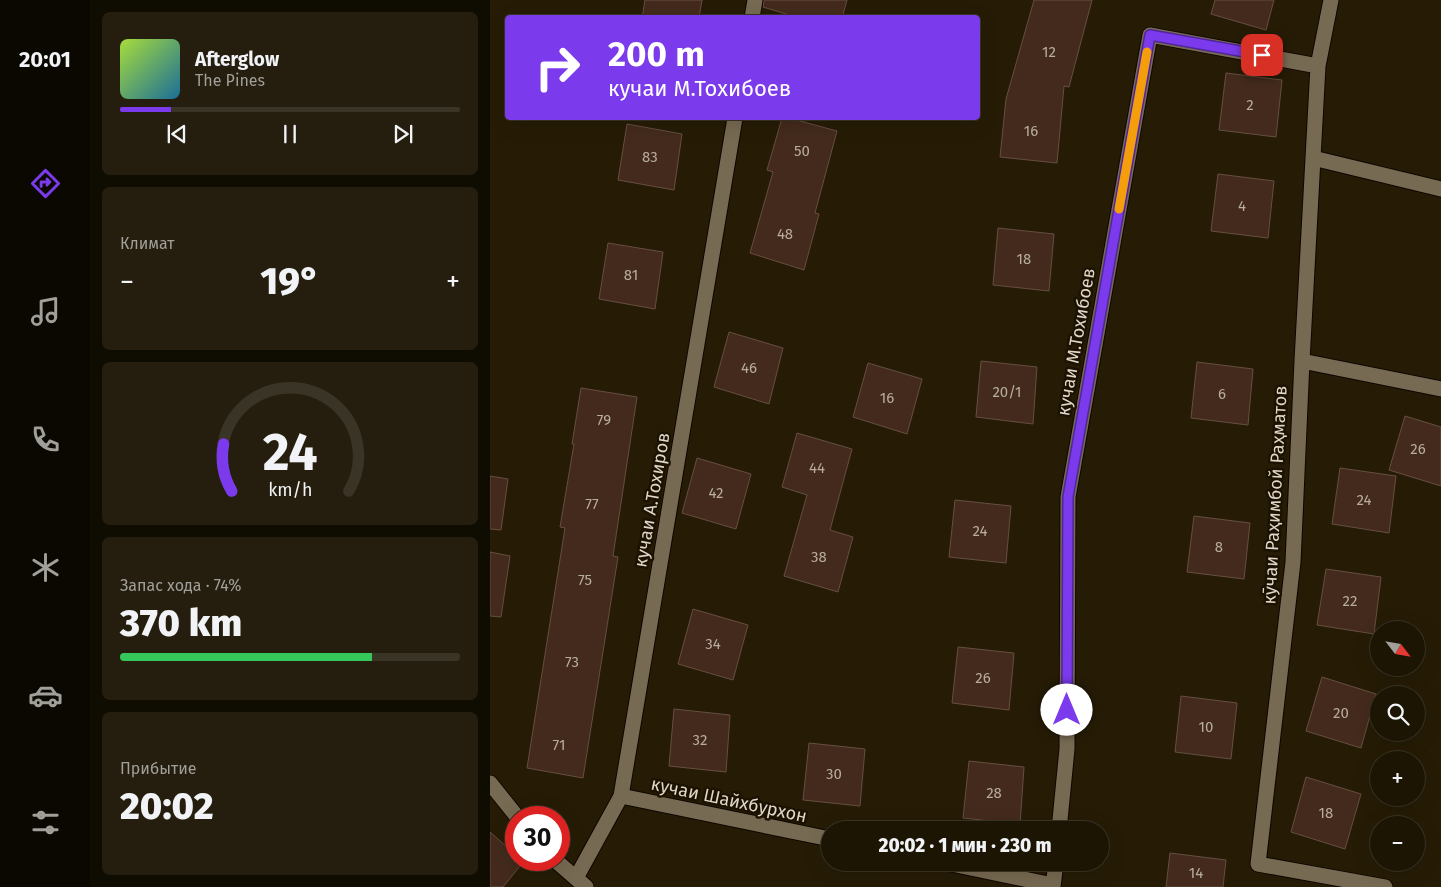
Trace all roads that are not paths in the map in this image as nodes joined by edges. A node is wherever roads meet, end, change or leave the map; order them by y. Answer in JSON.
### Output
{"nodes":[{"id":1,"x":755,"y":0,"type":"edge"},
{"id":2,"x":1331,"y":0,"type":"edge"},
{"id":3,"x":752,"y":15,"type":"edge"},
{"id":4,"x":1318,"y":66,"type":"junction"},
{"id":5,"x":735,"y":120,"type":"edge"},
{"id":6,"x":1313,"y":158,"type":"junction"},
{"id":7,"x":1441,"y":190,"type":"edge"},
{"id":8,"x":1302,"y":360,"type":"junction"},
{"id":9,"x":1441,"y":389,"type":"edge"},
{"id":10,"x":490,"y":783,"type":"edge"},
{"id":11,"x":621,"y":796,"type":"junction"},
{"id":12,"x":508,"y":806,"type":"edge"},
{"id":13,"x":1060,"y":821,"type":"edge"},
{"id":14,"x":821,"y":837,"type":"edge"},
{"id":15,"x":567,"y":871,"type":"edge"},
{"id":16,"x":984,"y":871,"type":"edge"},
{"id":17,"x":1055,"y":871,"type":"edge"},
{"id":18,"x":581,"y":883,"type":"edge"},
{"id":19,"x":1053,"y":886,"type":"edge"},
{"id":20,"x":1385,"y":887,"type":"edge"}],
"edges":[{"from":1,"to":3,"type":"street"},
{"from":2,"to":4,"type":"street","name":"кӯчаи Раҳимбой Раҳматов"},
{"from":4,"to":6,"type":"street","name":"кӯчаи Раҳимбой Раҳматов"},
{"from":4,"to":13,"type":"street","name":"кучаи М.Тохибоев"},
{"from":5,"to":11,"type":"street","name":"кучаи А.Тохиров"},
{"from":6,"to":7,"type":"street"},
{"from":6,"to":8,"type":"street","name":"кӯчаи Раҳимбой Раҳматов"},
{"from":8,"to":9,"type":"street"},
{"from":8,"to":20,"type":"street","name":"кӯчаи Раҳимбой Раҳматов"},
{"from":10,"to":12,"type":"street"},
{"from":11,"to":14,"type":"street","name":"кучаи Шайхбурхон"},
{"from":11,"to":18,"type":"street","name":"кучаи А.Тохиров"},
{"from":15,"to":18,"type":"street"},
{"from":16,"to":19,"type":"street"},
{"from":17,"to":19,"type":"street"}]}
